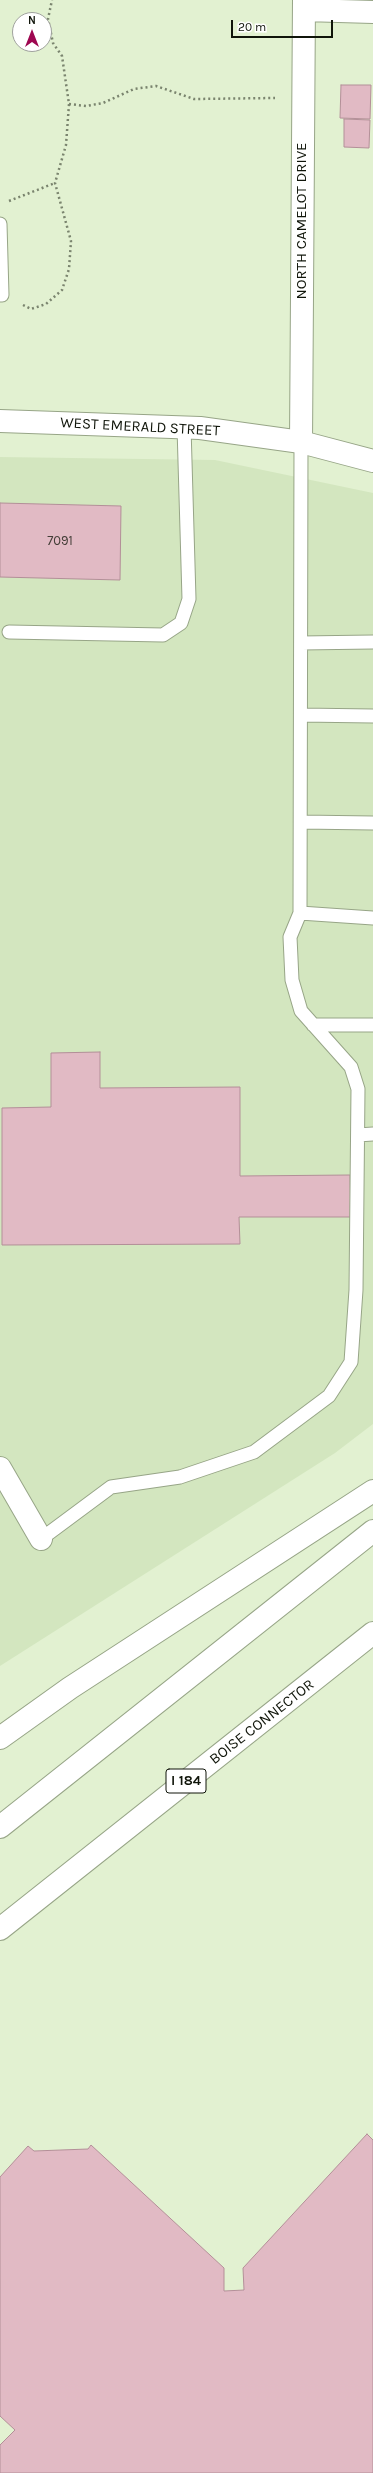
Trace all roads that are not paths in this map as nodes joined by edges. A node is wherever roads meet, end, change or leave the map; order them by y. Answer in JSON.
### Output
{"nodes":[{"id":1,"x":304,"y":5,"type":"edge"},
{"id":2,"x":373,"y":12,"type":"edge"},
{"id":3,"x":1,"y":224,"type":"edge"},
{"id":4,"x":1,"y":295,"type":"edge"},
{"id":5,"x":0,"y":421,"type":"edge"},
{"id":6,"x":184,"y":427,"type":"junction"},
{"id":7,"x":301,"y":442,"type":"junction"},
{"id":8,"x":373,"y":461,"type":"edge"},
{"id":9,"x":9,"y":632,"type":"dead end"},
{"id":10,"x":373,"y":642,"type":"edge"},
{"id":11,"x":302,"y":643,"type":"junction"},
{"id":12,"x":302,"y":715,"type":"junction"},
{"id":13,"x":373,"y":716,"type":"edge"},
{"id":14,"x":301,"y":822,"type":"junction"},
{"id":15,"x":373,"y":823,"type":"edge"},
{"id":16,"x":300,"y":913,"type":"junction"},
{"id":17,"x":373,"y":918,"type":"edge"},
{"id":18,"x":313,"y":1025,"type":"junction"},
{"id":19,"x":373,"y":1025,"type":"edge"},
{"id":20,"x":373,"y":1134,"type":"edge"},
{"id":21,"x":358,"y":1135,"type":"junction"},
{"id":22,"x":0,"y":1468,"type":"edge"},
{"id":23,"x":373,"y":1491,"type":"edge"},
{"id":24,"x":373,"y":1531,"type":"edge"},
{"id":25,"x":42,"y":1539,"type":"joint"},
{"id":26,"x":373,"y":1633,"type":"edge"},
{"id":27,"x":0,"y":1738,"type":"edge"},
{"id":28,"x":0,"y":1827,"type":"edge"},
{"id":29,"x":0,"y":1929,"type":"edge"}],
"edges":[{"from":1,"to":2,"type":"main road"},
{"from":1,"to":7,"type":"main road","name":"NORTH CAMELOT DRIVE"},
{"from":3,"to":4,"type":"lane"},
{"from":5,"to":6,"type":"main road","name":"WEST EMERALD STREET"},
{"from":6,"to":7,"type":"main road","name":"WEST EMERALD STREET"},
{"from":6,"to":9,"type":"lane"},
{"from":7,"to":8,"type":"main road","name":"WEST EMERALD STREET"},
{"from":7,"to":11,"type":"lane"},
{"from":10,"to":11,"type":"lane"},
{"from":11,"to":12,"type":"lane"},
{"from":12,"to":13,"type":"lane"},
{"from":12,"to":14,"type":"lane"},
{"from":14,"to":15,"type":"lane"},
{"from":14,"to":16,"type":"lane"},
{"from":16,"to":17,"type":"lane"},
{"from":16,"to":18,"type":"lane"},
{"from":18,"to":19,"type":"lane"},
{"from":18,"to":21,"type":"lane"},
{"from":20,"to":21,"type":"lane"},
{"from":21,"to":25,"type":"lane"},
{"from":22,"to":25,"type":"main road"},
{"from":23,"to":27,"type":"main road"},
{"from":24,"to":28,"type":"main road"},
{"from":26,"to":29,"type":"main road","name":"BOISE CONNECTOR","number":"I 184"}]}
